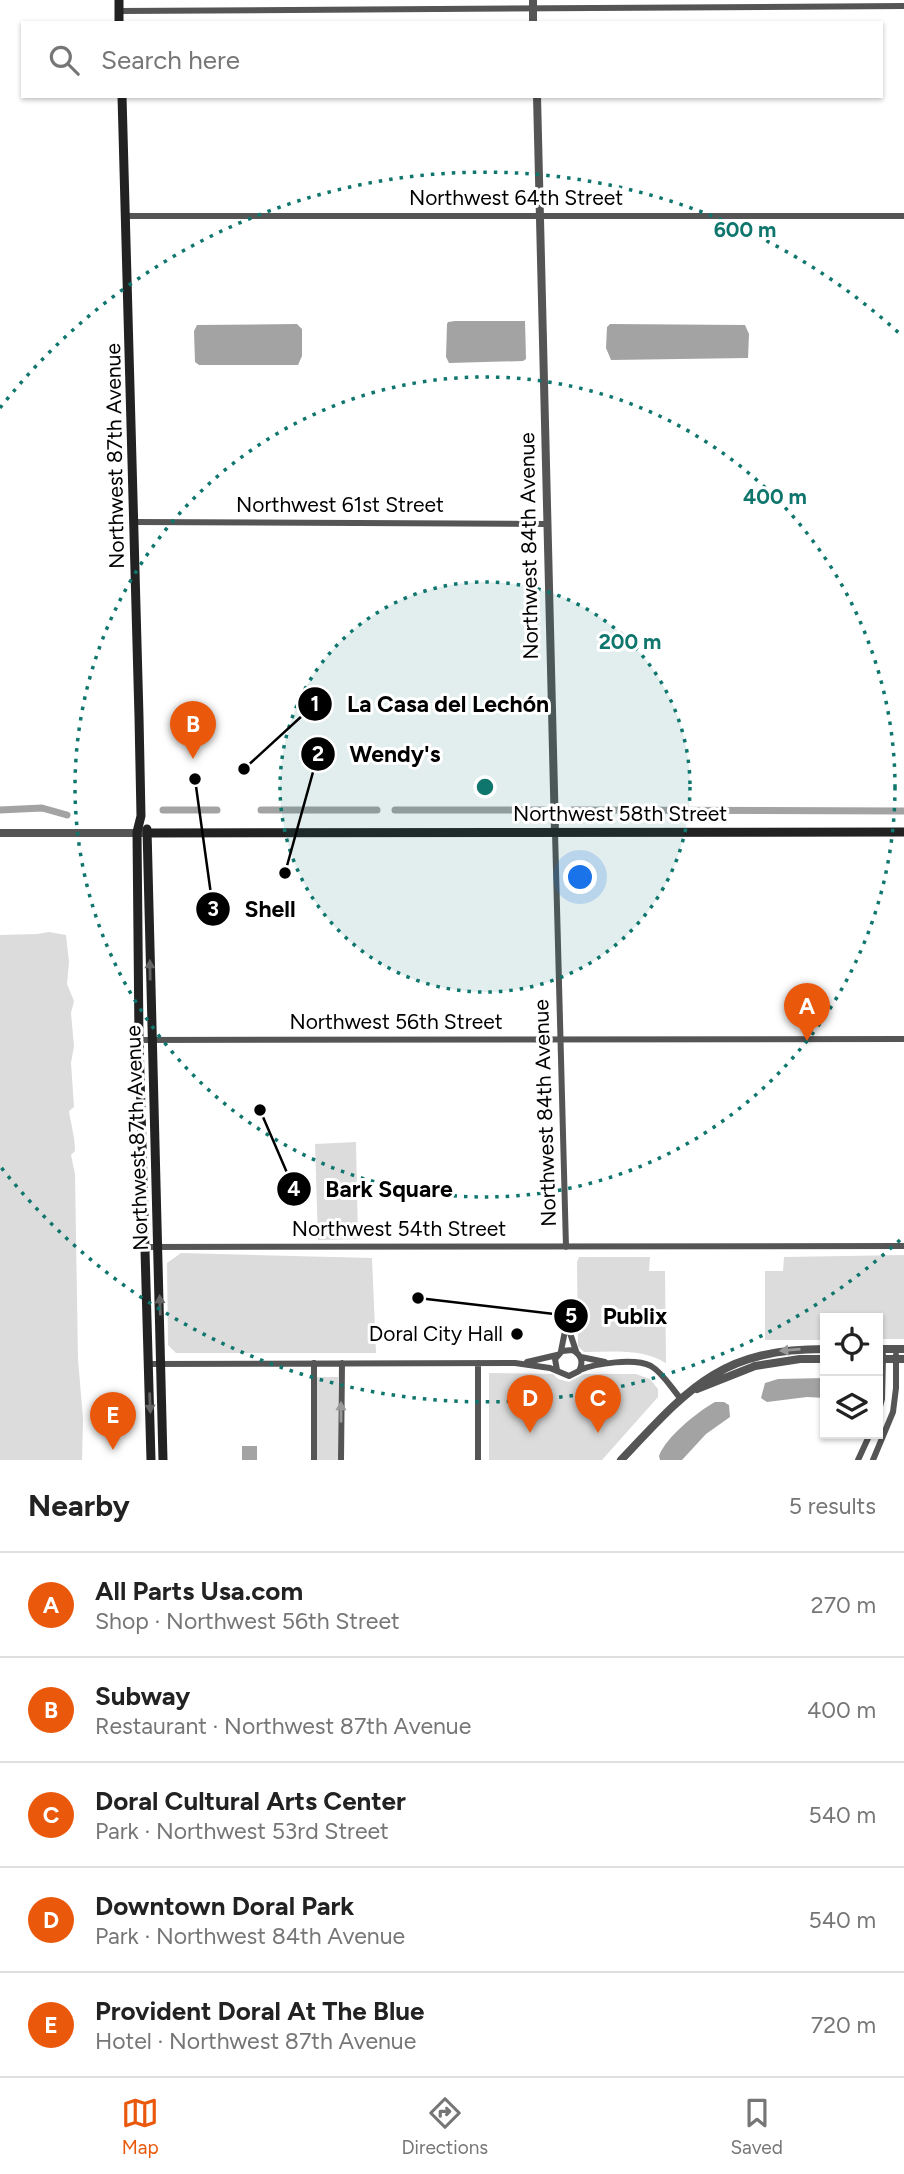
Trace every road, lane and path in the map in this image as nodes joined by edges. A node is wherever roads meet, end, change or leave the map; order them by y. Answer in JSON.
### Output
{"nodes":[{"id":1,"x":119,"y":0,"type":"edge"},
{"id":2,"x":533,"y":4,"type":"edge"},
{"id":3,"x":904,"y":6,"type":"edge"},
{"id":4,"x":119,"y":10,"type":"junction"},
{"id":5,"x":120,"y":21,"type":"edge"},
{"id":6,"x":122,"y":98,"type":"edge"},
{"id":7,"x":537,"y":98,"type":"edge"},
{"id":8,"x":127,"y":216,"type":"junction"},
{"id":9,"x":540,"y":216,"type":"junction"},
{"id":10,"x":904,"y":216,"type":"edge"},
{"id":11,"x":134,"y":522,"type":"junction"},
{"id":12,"x":546,"y":524,"type":"junction"},
{"id":13,"x":141,"y":816,"type":"junction"},
{"id":14,"x":137,"y":832,"type":"junction"},
{"id":15,"x":555,"y":832,"type":"junction"},
{"id":16,"x":904,"y":832,"type":"edge"},
{"id":17,"x":0,"y":833,"type":"edge"},
{"id":18,"x":149,"y":833,"type":"junction"},
{"id":19,"x":151,"y":1039,"type":"junction"},
{"id":20,"x":904,"y":1039,"type":"edge"},
{"id":21,"x":139,"y":1040,"type":"junction"},
{"id":22,"x":560,"y":1040,"type":"junction"},
{"id":23,"x":904,"y":1246,"type":"edge"},
{"id":24,"x":146,"y":1247,"type":"junction"},
{"id":25,"x":159,"y":1247,"type":"junction"},
{"id":26,"x":566,"y":1247,"type":"junction"},
{"id":27,"x":567,"y":1304,"type":"dead end"},
{"id":28,"x":567,"y":1321,"type":"junction"},
{"id":29,"x":820,"y":1349,"type":"edge"},
{"id":30,"x":900,"y":1349,"type":"edge"},
{"id":31,"x":559,"y":1353,"type":"junction"},
{"id":32,"x":578,"y":1354,"type":"junction"},
{"id":33,"x":755,"y":1356,"type":"junction"},
{"id":34,"x":820,"y":1359,"type":"edge"},
{"id":35,"x":900,"y":1359,"type":"edge"},
{"id":36,"x":314,"y":1363,"type":"junction"},
{"id":37,"x":342,"y":1363,"type":"junction"},
{"id":38,"x":478,"y":1363,"type":"junction"},
{"id":39,"x":515,"y":1363,"type":"junction"},
{"id":40,"x":610,"y":1363,"type":"junction"},
{"id":41,"x":149,"y":1364,"type":"junction"},
{"id":42,"x":162,"y":1364,"type":"junction"},
{"id":43,"x":748,"y":1368,"type":"junction"},
{"id":44,"x":557,"y":1370,"type":"junction"},
{"id":45,"x":580,"y":1370,"type":"junction"},
{"id":46,"x":692,"y":1391,"type":"junction"},
{"id":47,"x":681,"y":1399,"type":"junction"},
{"id":48,"x":883,"y":1428,"type":"edge"},
{"id":49,"x":868,"y":1439,"type":"edge"},
{"id":50,"x":879,"y":1439,"type":"edge"},
{"id":51,"x":631,"y":1456,"type":"edge"},
{"id":52,"x":152,"y":1460,"type":"edge"},
{"id":53,"x":163,"y":1460,"type":"edge"},
{"id":54,"x":314,"y":1460,"type":"edge"},
{"id":55,"x":341,"y":1460,"type":"edge"},
{"id":56,"x":478,"y":1460,"type":"edge"},
{"id":57,"x":621,"y":1460,"type":"edge"},
{"id":58,"x":858,"y":1460,"type":"edge"},
{"id":59,"x":873,"y":1460,"type":"edge"}],
"edges":[{"from":1,"to":4,"type":"main road"},
{"from":2,"to":3,"type":"street"},
{"from":2,"to":4,"type":"street"},
{"from":4,"to":5,"type":"main road"},
{"from":6,"to":8,"type":"main road","name":"Northwest 87th Avenue"},
{"from":7,"to":9,"type":"street","name":"Northwest 84th Avenue"},
{"from":8,"to":9,"type":"street","name":"Northwest 64th Street"},
{"from":8,"to":11,"type":"main road","name":"Northwest 87th Avenue"},
{"from":9,"to":10,"type":"street","name":"Northwest 64th Street"},
{"from":9,"to":12,"type":"street","name":"Northwest 84th Avenue"},
{"from":11,"to":12,"type":"street","name":"Northwest 61st Street"},
{"from":11,"to":13,"type":"main road","name":"Northwest 87th Avenue"},
{"from":12,"to":15,"type":"street","name":"Northwest 84th Avenue"},
{"from":13,"to":14,"type":"main road","name":"Northwest 87th Avenue"},
{"from":13,"to":18,"type":"main road","name":"Northwest 87th Avenue"},
{"from":14,"to":17,"type":"street","name":"Northwest 58th Street"},
{"from":14,"to":18,"type":"street","name":"Northwest 58th Street"},
{"from":14,"to":21,"type":"main road","name":"Northwest 87th Avenue"},
{"from":15,"to":16,"type":"main road","name":"Northwest 58th Street"},
{"from":15,"to":18,"type":"main road","name":"Northwest 58th Street"},
{"from":15,"to":22,"type":"street","name":"Northwest 84th Avenue"},
{"from":19,"to":18,"type":"main road","name":"Northwest 87th Avenue","one_way":true},
{"from":19,"to":21,"type":"street","name":"Northwest 56th Street"},
{"from":19,"to":22,"type":"street","name":"Northwest 56th Street"},
{"from":19,"to":25,"type":"main road","name":"Northwest 87th Avenue"},
{"from":20,"to":22,"type":"street","name":"Northwest 56th Street"},
{"from":21,"to":24,"type":"main road","name":"Northwest 87th Avenue"},
{"from":22,"to":26,"type":"street","name":"Northwest 84th Avenue"},
{"from":23,"to":26,"type":"street","name":"Northwest 54th Street"},
{"from":24,"to":25,"type":"street","name":"Northwest 54th Street"},
{"from":24,"to":41,"type":"main road","name":"Northwest 87th Avenue"},
{"from":25,"to":26,"type":"street","name":"Northwest 54th Street"},
{"from":42,"to":25,"type":"main road","name":"Northwest 87th Avenue","one_way":true},
{"from":27,"to":28,"type":"street"},
{"from":28,"to":31,"type":"street"},
{"from":28,"to":32,"type":"street"},
{"from":29,"to":33,"type":"street","one_way":true},
{"from":30,"to":35,"type":"street"},
{"from":31,"to":32,"type":"street"},
{"from":31,"to":39,"type":"street"},
{"from":31,"to":44,"type":"street"},
{"from":32,"to":40,"type":"street"},
{"from":32,"to":45,"type":"street"},
{"from":33,"to":43,"type":"street"},
{"from":33,"to":46,"type":"street"},
{"from":34,"to":43,"type":"street"},
{"from":35,"to":48,"type":"street"},
{"from":36,"to":37,"type":"street"},
{"from":36,"to":42,"type":"street"},
{"from":36,"to":54,"type":"street"},
{"from":37,"to":38,"type":"street"},
{"from":55,"to":37,"type":"street","one_way":true},
{"from":38,"to":39,"type":"street"},
{"from":38,"to":56,"type":"street"},
{"from":39,"to":44,"type":"street"},
{"from":40,"to":45,"type":"street"},
{"from":40,"to":47,"type":"street"},
{"from":41,"to":42,"type":"street"},
{"from":41,"to":52,"type":"main road","name":"Northwest 87th Avenue","one_way":true},
{"from":42,"to":53,"type":"main road","name":"Northwest 87th Avenue"},
{"from":43,"to":46,"type":"street"},
{"from":44,"to":45,"type":"street"},
{"from":46,"to":47,"type":"street"},
{"from":47,"to":51,"type":"street"},
{"from":49,"to":58,"type":"street"},
{"from":50,"to":59,"type":"street"},
{"from":51,"to":57,"type":"street"}]}
